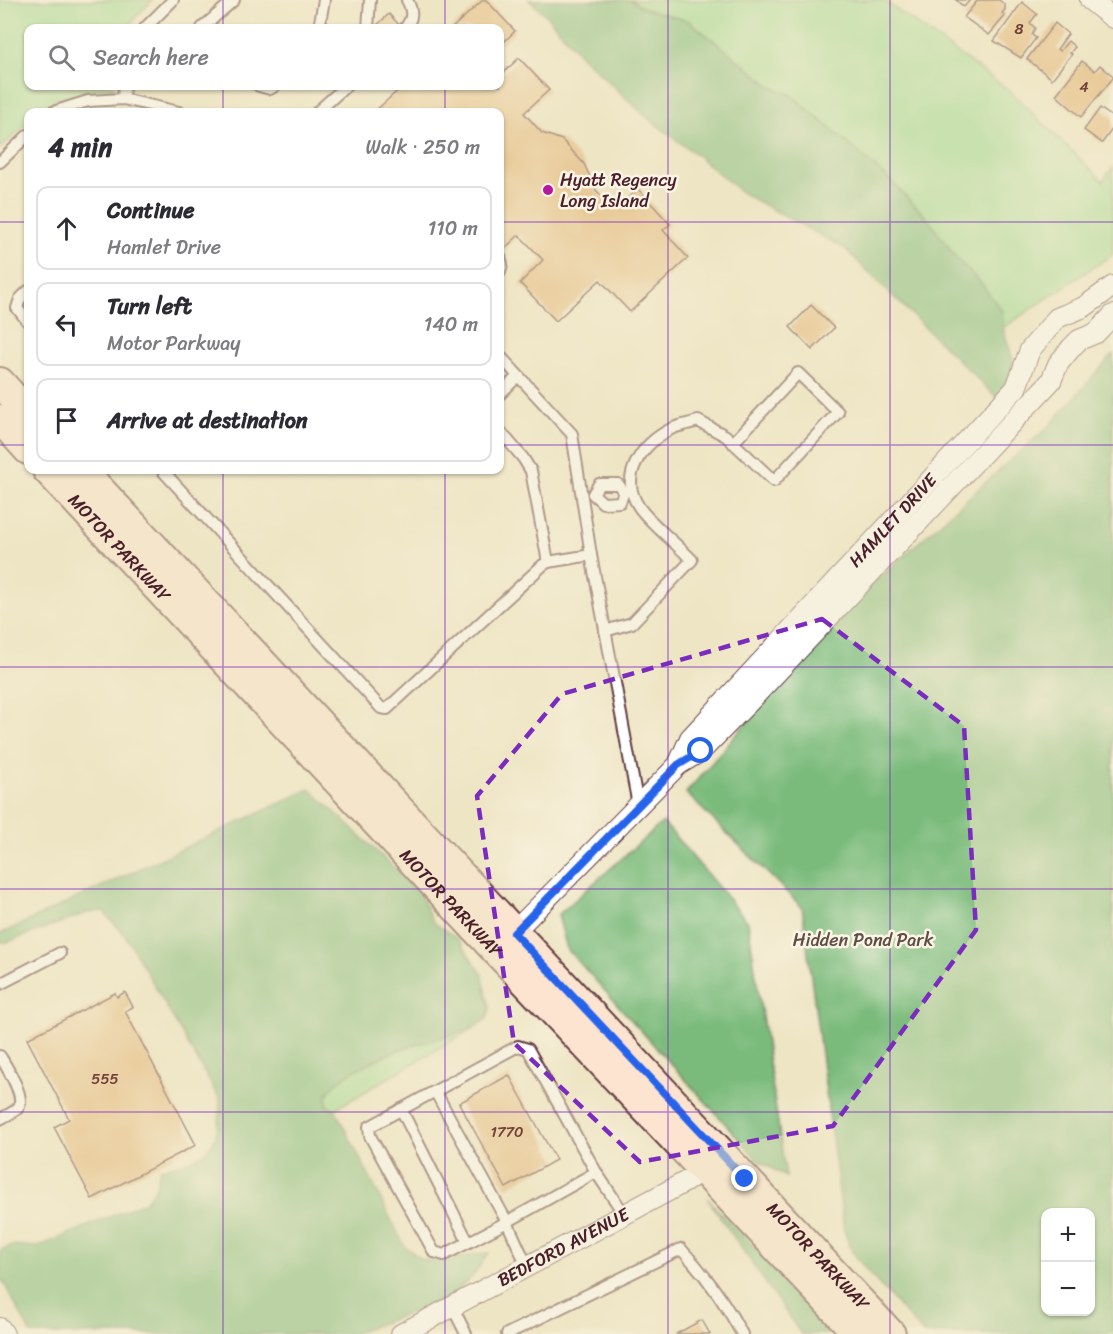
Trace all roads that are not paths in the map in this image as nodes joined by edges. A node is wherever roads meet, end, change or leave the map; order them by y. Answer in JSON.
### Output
{"nodes":[{"id":1,"x":173,"y":0,"type":"edge"},
{"id":2,"x":234,"y":0,"type":"edge"},
{"id":3,"x":324,"y":0,"type":"edge"},
{"id":4,"x":370,"y":0,"type":"edge"},
{"id":5,"x":407,"y":0,"type":"edge"},
{"id":6,"x":1090,"y":0,"type":"edge"},
{"id":7,"x":1113,"y":18,"type":"edge"},
{"id":8,"x":149,"y":24,"type":"edge"},
{"id":9,"x":207,"y":24,"type":"edge"},
{"id":10,"x":320,"y":24,"type":"edge"},
{"id":11,"x":368,"y":24,"type":"edge"},
{"id":12,"x":408,"y":24,"type":"edge"},
{"id":13,"x":124,"y":90,"type":"edge"},
{"id":14,"x":342,"y":90,"type":"edge"},
{"id":15,"x":123,"y":99,"type":"junction"},
{"id":16,"x":66,"y":108,"type":"edge"},
{"id":17,"x":162,"y":108,"type":"edge"},
{"id":18,"x":321,"y":108,"type":"edge"},
{"id":19,"x":24,"y":139,"type":"edge"},
{"id":20,"x":0,"y":162,"type":"edge"},
{"id":21,"x":1113,"y":286,"type":"edge"},
{"id":22,"x":24,"y":295,"type":"edge"},
{"id":23,"x":1078,"y":309,"type":"junction"},
{"id":24,"x":1113,"y":315,"type":"edge"},
{"id":25,"x":24,"y":316,"type":"edge"},
{"id":26,"x":1096,"y":333,"type":"junction"},
{"id":27,"x":504,"y":360,"type":"edge"},
{"id":28,"x":1028,"y":360,"type":"junction"},
{"id":29,"x":518,"y":376,"type":"junction"},
{"id":30,"x":1051,"y":381,"type":"junction"},
{"id":31,"x":0,"y":382,"type":"edge"},
{"id":32,"x":504,"y":390,"type":"edge"},
{"id":33,"x":24,"y":409,"type":"edge"},
{"id":34,"x":0,"y":419,"type":"edge"},
{"id":35,"x":504,"y":436,"type":"edge"},
{"id":36,"x":734,"y":443,"type":"junction"},
{"id":37,"x":24,"y":446,"type":"edge"},
{"id":38,"x":51,"y":474,"type":"edge"},
{"id":39,"x":86,"y":474,"type":"edge"},
{"id":40,"x":166,"y":474,"type":"edge"},
{"id":41,"x":627,"y":491,"type":"junction"},
{"id":42,"x":581,"y":494,"type":"junction"},
{"id":43,"x":593,"y":494,"type":"junction"},
{"id":44,"x":591,"y":555,"type":"junction"},
{"id":45,"x":548,"y":562,"type":"junction"},
{"id":46,"x":605,"y":631,"type":"junction"},
{"id":47,"x":678,"y":765,"type":"junction"},
{"id":48,"x":638,"y":805,"type":"junction"},
{"id":49,"x":504,"y":941,"type":"junction"},
{"id":50,"x":60,"y":953,"type":"dead end"},
{"id":51,"x":0,"y":984,"type":"edge"},
{"id":52,"x":0,"y":1056,"type":"edge"},
{"id":53,"x":435,"y":1091,"type":"junction"},
{"id":54,"x":401,"y":1109,"type":"junction"},
{"id":55,"x":0,"y":1119,"type":"edge"},
{"id":56,"x":712,"y":1162,"type":"junction"},
{"id":57,"x":596,"y":1172,"type":"junction"},
{"id":58,"x":624,"y":1214,"type":"junction"},
{"id":59,"x":507,"y":1222,"type":"junction"},
{"id":60,"x":468,"y":1242,"type":"junction"},
{"id":61,"x":527,"y":1266,"type":"junction"},
{"id":62,"x":452,"y":1306,"type":"junction"},
{"id":63,"x":0,"y":1328,"type":"edge"},
{"id":64,"x":4,"y":1334,"type":"edge"},
{"id":65,"x":401,"y":1334,"type":"edge"},
{"id":66,"x":466,"y":1334,"type":"edge"},
{"id":67,"x":507,"y":1334,"type":"edge"},
{"id":68,"x":742,"y":1334,"type":"edge"},
{"id":69,"x":858,"y":1334,"type":"edge"},
{"id":70,"x":891,"y":1334,"type":"edge"}],
"edges":[{"from":1,"to":8,"type":"lane"},
{"from":2,"to":9,"type":"lane"},
{"from":3,"to":10,"type":"lane"},
{"from":4,"to":11,"type":"lane"},
{"from":5,"to":12,"type":"lane"},
{"from":6,"to":7,"type":"street"},
{"from":13,"to":15,"type":"lane"},
{"from":14,"to":18,"type":"lane"},
{"from":15,"to":16,"type":"lane"},
{"from":15,"to":17,"type":"lane"},
{"from":19,"to":20,"type":"lane"},
{"from":21,"to":23,"type":"street","name":"HAMLET DRIVE"},
{"from":22,"to":25,"type":"lane"},
{"from":23,"to":26,"type":"street"},
{"from":23,"to":28,"type":"street","name":"HAMLET DRIVE"},
{"from":24,"to":26,"type":"street","name":"HAMLET DRIVE"},
{"from":26,"to":30,"type":"street","name":"HAMLET DRIVE"},
{"from":27,"to":29,"type":"lane"},
{"from":28,"to":30,"type":"street"},
{"from":28,"to":47,"type":"street","name":"HAMLET DRIVE"},
{"from":29,"to":32,"type":"lane"},
{"from":29,"to":42,"type":"lane"},
{"from":30,"to":47,"type":"street","name":"HAMLET DRIVE"},
{"from":31,"to":33,"type":"main road"},
{"from":34,"to":37,"type":"main road"},
{"from":35,"to":45,"type":"lane"},
{"from":36,"to":36,"type":"lane"},
{"from":36,"to":41,"type":"lane"},
{"from":38,"to":49,"type":"main road","name":"MOTOR PARKWAY"},
{"from":39,"to":49,"type":"main road","name":"MOTOR PARKWAY"},
{"from":40,"to":45,"type":"lane"},
{"from":41,"to":43,"type":"lane"},
{"from":41,"to":43,"type":"lane"},
{"from":41,"to":46,"type":"lane"},
{"from":42,"to":43,"type":"lane"},
{"from":42,"to":44,"type":"lane"},
{"from":44,"to":45,"type":"lane"},
{"from":44,"to":46,"type":"lane"},
{"from":46,"to":48,"type":"lane"},
{"from":47,"to":48,"type":"street","name":"HAMLET DRIVE"},
{"from":48,"to":49,"type":"street","name":"HAMLET DRIVE"},
{"from":49,"to":56,"type":"main road","name":"MOTOR PARKWAY"},
{"from":50,"to":51,"type":"lane"},
{"from":52,"to":55,"type":"lane"},
{"from":53,"to":54,"type":"lane"},
{"from":53,"to":57,"type":"lane"},
{"from":53,"to":59,"type":"lane"},
{"from":54,"to":60,"type":"lane"},
{"from":54,"to":60,"type":"lane"},
{"from":56,"to":58,"type":"street","name":"BEDFORD AVENUE"},
{"from":56,"to":69,"type":"main road","name":"MOTOR PARKWAY"},
{"from":56,"to":70,"type":"main road","name":"MOTOR PARKWAY"},
{"from":57,"to":58,"type":"lane"},
{"from":57,"to":59,"type":"lane"},
{"from":58,"to":61,"type":"street","name":"BEDFORD AVENUE"},
{"from":59,"to":60,"type":"lane"},
{"from":59,"to":61,"type":"lane"},
{"from":61,"to":62,"type":"street","name":"BEDFORD AVENUE"},
{"from":62,"to":65,"type":"street","name":"BEDFORD AVENUE"},
{"from":62,"to":66,"type":"lane"},
{"from":63,"to":64,"type":"street"},
{"from":67,"to":68,"type":"lane"}]}
